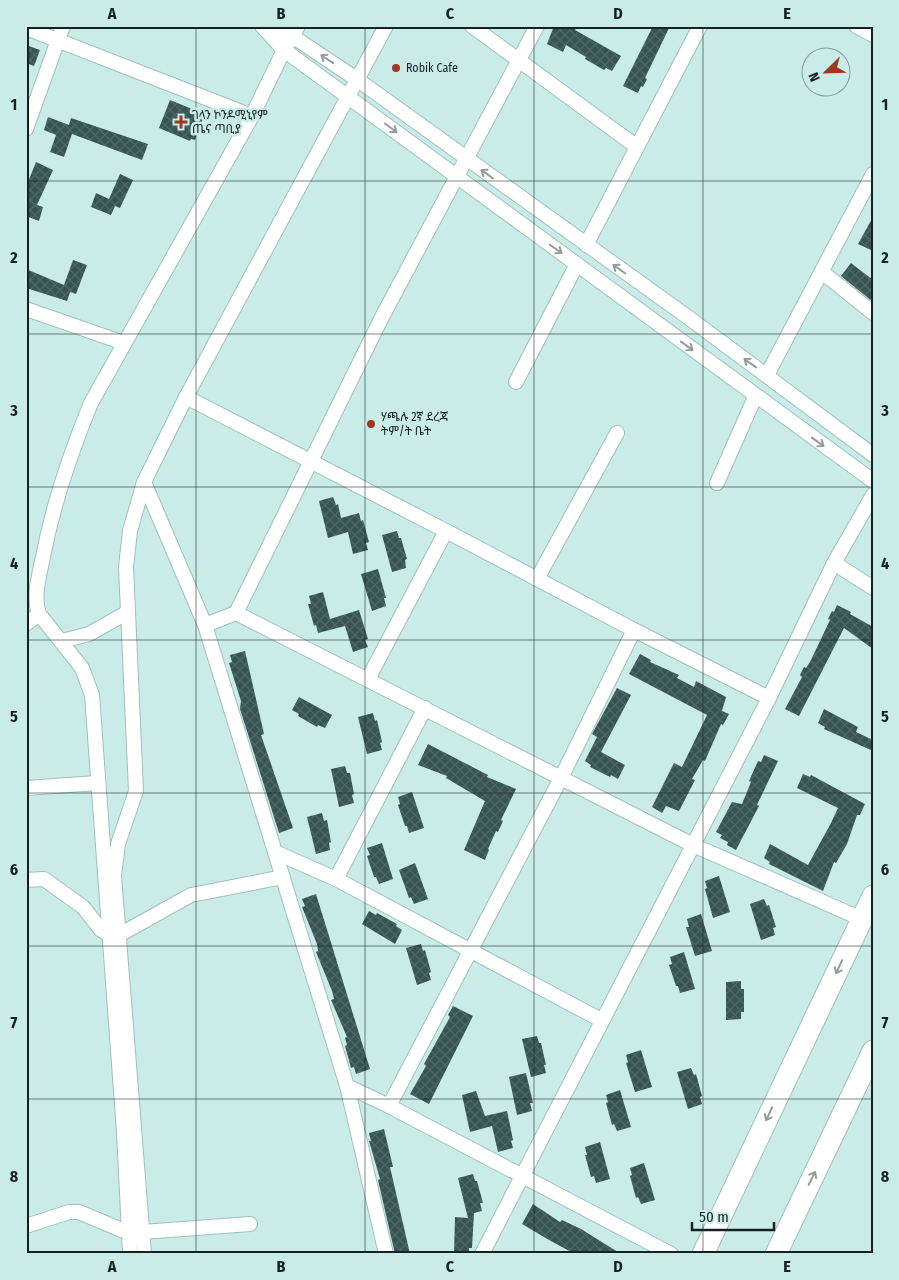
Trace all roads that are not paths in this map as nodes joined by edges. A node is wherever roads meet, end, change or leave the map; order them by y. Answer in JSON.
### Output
{"nodes":[{"id":1,"x":63,"y":26,"type":"edge"},
{"id":2,"x":262,"y":26,"type":"edge"},
{"id":3,"x":270,"y":26,"type":"edge"},
{"id":4,"x":386,"y":26,"type":"edge"},
{"id":5,"x":472,"y":26,"type":"edge"},
{"id":6,"x":537,"y":26,"type":"edge"},
{"id":7,"x":700,"y":26,"type":"edge"},
{"id":8,"x":856,"y":26,"type":"edge"},
{"id":9,"x":26,"y":28,"type":"edge"},
{"id":10,"x":295,"y":31,"type":"edge"},
{"id":11,"x":873,"y":35,"type":"edge"},
{"id":12,"x":58,"y":40,"type":"junction"},
{"id":13,"x":284,"y":50,"type":"junction"},
{"id":14,"x":519,"y":61,"type":"junction"},
{"id":15,"x":358,"y":80,"type":"junction"},
{"id":16,"x":350,"y":96,"type":"junction"},
{"id":17,"x":252,"y":116,"type":"junction"},
{"id":18,"x":26,"y":129,"type":"edge"},
{"id":19,"x":637,"y":147,"type":"junction"},
{"id":20,"x":466,"y":160,"type":"junction"},
{"id":21,"x":873,"y":174,"type":"edge"},
{"id":22,"x":456,"y":178,"type":"junction"},
{"id":23,"x":586,"y":245,"type":"junction"},
{"id":24,"x":577,"y":264,"type":"junction"},
{"id":25,"x":822,"y":272,"type":"junction"},
{"id":26,"x":26,"y":309,"type":"edge"},
{"id":27,"x":873,"y":313,"type":"edge"},
{"id":28,"x":124,"y":343,"type":"junction"},
{"id":29,"x":767,"y":375,"type":"junction"},
{"id":30,"x":516,"y":382,"type":"dead end"},
{"id":31,"x":755,"y":397,"type":"junction"},
{"id":32,"x":186,"y":398,"type":"junction"},
{"id":33,"x":617,"y":433,"type":"dead end"},
{"id":34,"x":873,"y":455,"type":"edge"},
{"id":35,"x":311,"y":461,"type":"junction"},
{"id":36,"x":873,"y":481,"type":"edge"},
{"id":37,"x":144,"y":482,"type":"junction"},
{"id":38,"x":717,"y":483,"type":"dead end"},
{"id":39,"x":873,"y":495,"type":"edge"},
{"id":40,"x":446,"y":531,"type":"junction"},
{"id":41,"x":834,"y":563,"type":"junction"},
{"id":42,"x":537,"y":579,"type":"junction"},
{"id":43,"x":32,"y":584,"type":"edge"},
{"id":44,"x":873,"y":588,"type":"edge"},
{"id":45,"x":128,"y":612,"type":"junction"},
{"id":46,"x":236,"y":613,"type":"junction"},
{"id":47,"x":39,"y":614,"type":"junction"},
{"id":48,"x":26,"y":624,"type":"edge"},
{"id":49,"x":204,"y":625,"type":"junction"},
{"id":50,"x":634,"y":630,"type":"junction"},
{"id":51,"x":62,"y":641,"type":"junction"},
{"id":52,"x":368,"y":678,"type":"junction"},
{"id":53,"x":769,"y":698,"type":"junction"},
{"id":54,"x":425,"y":708,"type":"junction"},
{"id":55,"x":561,"y":778,"type":"junction"},
{"id":56,"x":97,"y":783,"type":"junction"},
{"id":57,"x":26,"y":788,"type":"edge"},
{"id":58,"x":693,"y":845,"type":"junction"},
{"id":59,"x":275,"y":852,"type":"junction"},
{"id":60,"x":283,"y":877,"type":"junction"},
{"id":61,"x":336,"y":879,"type":"junction"},
{"id":62,"x":26,"y":880,"type":"edge"},
{"id":63,"x":873,"y":896,"type":"edge"},
{"id":64,"x":865,"y":926,"type":"edge"},
{"id":65,"x":114,"y":935,"type":"junction"},
{"id":66,"x":470,"y":949,"type":"junction"},
{"id":67,"x":601,"y":1020,"type":"junction"},
{"id":68,"x":873,"y":1051,"type":"edge"},
{"id":69,"x":347,"y":1086,"type":"junction"},
{"id":70,"x":389,"y":1106,"type":"junction"},
{"id":71,"x":522,"y":1175,"type":"junction"},
{"id":72,"x":250,"y":1224,"type":"dead end"},
{"id":73,"x":26,"y":1226,"type":"edge"},
{"id":74,"x":144,"y":1232,"type":"junction"},
{"id":75,"x":129,"y":1233,"type":"junction"},
{"id":76,"x":130,"y":1254,"type":"edge"},
{"id":77,"x":144,"y":1254,"type":"edge"},
{"id":78,"x":386,"y":1254,"type":"edge"},
{"id":79,"x":482,"y":1254,"type":"edge"},
{"id":80,"x":671,"y":1254,"type":"edge"},
{"id":81,"x":703,"y":1254,"type":"edge"},
{"id":82,"x":776,"y":1254,"type":"edge"}],
"edges":[{"from":1,"to":12,"type":"street"},
{"from":2,"to":13,"type":"street"},
{"from":3,"to":10,"type":"street"},
{"from":4,"to":15,"type":"street"},
{"from":5,"to":14,"type":"street"},
{"from":6,"to":14,"type":"street"},
{"from":7,"to":19,"type":"street"},
{"from":8,"to":11,"type":"street"},
{"from":9,"to":12,"type":"street"},
{"from":10,"to":13,"type":"street"},
{"from":15,"to":10,"type":"street","one_way":true},
{"from":12,"to":17,"type":"street"},
{"from":12,"to":18,"type":"street"},
{"from":13,"to":16,"type":"street"},
{"from":13,"to":17,"type":"street"},
{"from":14,"to":19,"type":"street"},
{"from":14,"to":20,"type":"street"},
{"from":15,"to":16,"type":"street"},
{"from":15,"to":20,"type":"street"},
{"from":16,"to":22,"type":"street","one_way":true},
{"from":16,"to":32,"type":"street"},
{"from":17,"to":28,"type":"street"},
{"from":19,"to":23,"type":"street"},
{"from":20,"to":22,"type":"street"},
{"from":23,"to":20,"type":"street","one_way":true},
{"from":21,"to":25,"type":"street"},
{"from":22,"to":24,"type":"street","one_way":true},
{"from":22,"to":35,"type":"street"},
{"from":29,"to":23,"type":"street","one_way":true},
{"from":24,"to":30,"type":"street"},
{"from":24,"to":31,"type":"street","one_way":true},
{"from":25,"to":27,"type":"street"},
{"from":25,"to":29,"type":"street"},
{"from":26,"to":28,"type":"street"},
{"from":28,"to":43,"type":"street"},
{"from":29,"to":34,"type":"street"},
{"from":31,"to":36,"type":"street","one_way":true},
{"from":31,"to":38,"type":"street"},
{"from":32,"to":35,"type":"street"},
{"from":32,"to":37,"type":"street"},
{"from":33,"to":42,"type":"street"},
{"from":35,"to":40,"type":"street"},
{"from":35,"to":46,"type":"street"},
{"from":37,"to":45,"type":"street"},
{"from":37,"to":49,"type":"street"},
{"from":39,"to":41,"type":"street"},
{"from":40,"to":42,"type":"street"},
{"from":40,"to":52,"type":"street"},
{"from":41,"to":44,"type":"street"},
{"from":41,"to":53,"type":"street"},
{"from":42,"to":50,"type":"street"},
{"from":43,"to":47,"type":"street"},
{"from":45,"to":51,"type":"street"},
{"from":45,"to":65,"type":"street"},
{"from":46,"to":49,"type":"street"},
{"from":46,"to":52,"type":"street"},
{"from":47,"to":48,"type":"street"},
{"from":47,"to":51,"type":"street"},
{"from":49,"to":59,"type":"street"},
{"from":50,"to":53,"type":"street"},
{"from":50,"to":55,"type":"street"},
{"from":51,"to":56,"type":"street"},
{"from":52,"to":54,"type":"street"},
{"from":53,"to":58,"type":"street"},
{"from":54,"to":55,"type":"street"},
{"from":54,"to":61,"type":"street"},
{"from":55,"to":58,"type":"street"},
{"from":55,"to":66,"type":"street"},
{"from":56,"to":57,"type":"street"},
{"from":56,"to":65,"type":"street"},
{"from":58,"to":64,"type":"street"},
{"from":58,"to":67,"type":"street"},
{"from":59,"to":60,"type":"street"},
{"from":59,"to":61,"type":"street"},
{"from":60,"to":65,"type":"street"},
{"from":60,"to":69,"type":"street"},
{"from":61,"to":66,"type":"street"},
{"from":62,"to":65,"type":"street"},
{"from":63,"to":64,"type":"highway"},
{"from":64,"to":81,"type":"highway","one_way":true},
{"from":65,"to":74,"type":"street"},
{"from":65,"to":75,"type":"street"},
{"from":66,"to":67,"type":"street"},
{"from":66,"to":70,"type":"street"},
{"from":67,"to":71,"type":"street"},
{"from":82,"to":68,"type":"highway","one_way":true},
{"from":69,"to":70,"type":"street"},
{"from":69,"to":78,"type":"street"},
{"from":70,"to":71,"type":"street"},
{"from":71,"to":79,"type":"street"},
{"from":71,"to":80,"type":"street"},
{"from":72,"to":74,"type":"street"},
{"from":73,"to":75,"type":"street"},
{"from":74,"to":75,"type":"street"},
{"from":74,"to":77,"type":"street"},
{"from":75,"to":76,"type":"street"}]}
